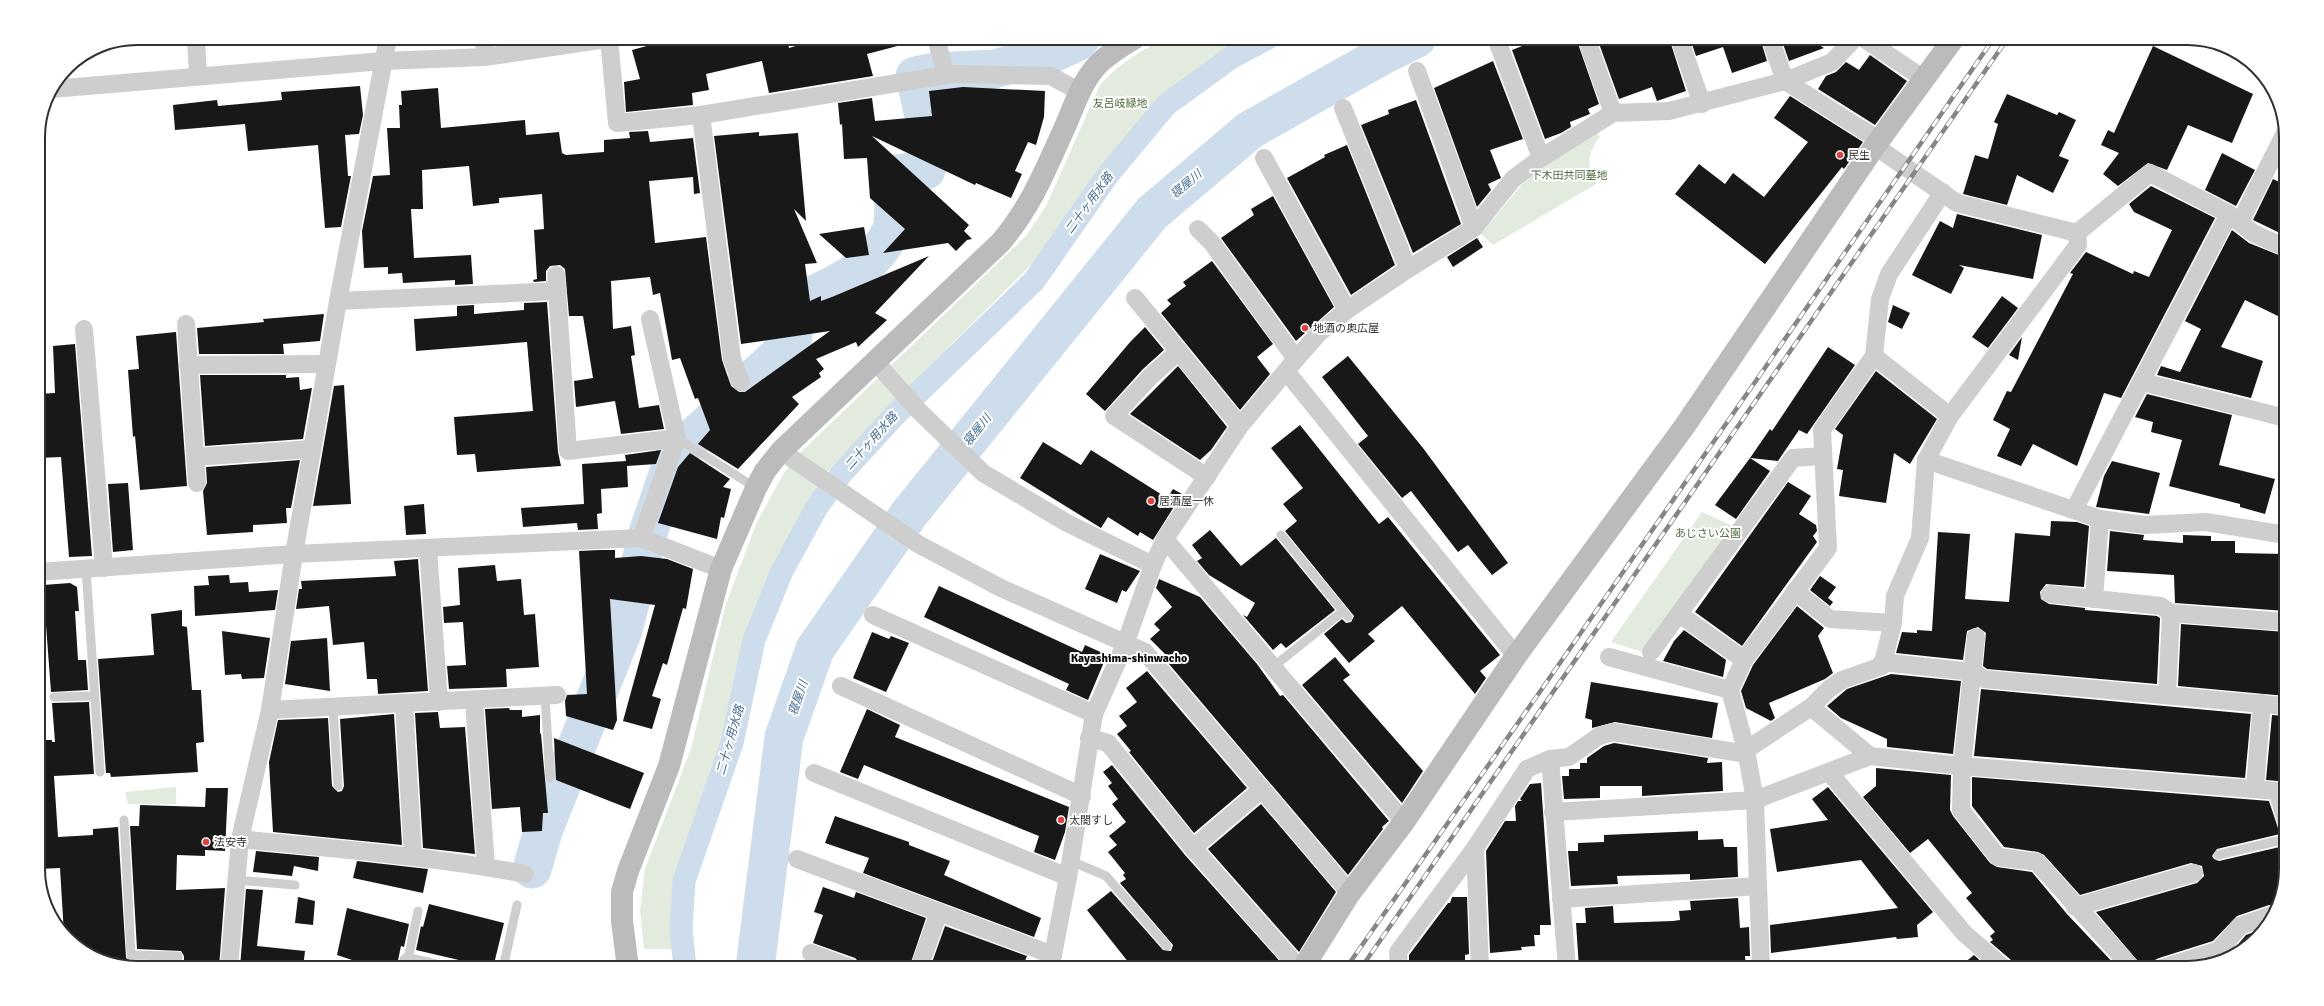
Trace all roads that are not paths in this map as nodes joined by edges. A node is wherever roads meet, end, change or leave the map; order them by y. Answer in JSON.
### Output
{"nodes":[{"id":1,"x":196,"y":45,"type":"edge"},
{"id":2,"x":386,"y":45,"type":"edge"},
{"id":3,"x":484,"y":45,"type":"edge"},
{"id":4,"x":562,"y":45,"type":"edge"},
{"id":5,"x":611,"y":45,"type":"edge"},
{"id":6,"x":938,"y":45,"type":"edge"},
{"id":7,"x":1124,"y":45,"type":"edge"},
{"id":8,"x":1499,"y":45,"type":"edge"},
{"id":9,"x":1589,"y":45,"type":"edge"},
{"id":10,"x":1681,"y":45,"type":"edge"},
{"id":11,"x":1772,"y":45,"type":"edge"},
{"id":12,"x":1848,"y":45,"type":"edge"},
{"id":13,"x":1873,"y":45,"type":"edge"},
{"id":14,"x":1949,"y":45,"type":"edge"},
{"id":15,"x":485,"y":58,"type":"junction"},
{"id":16,"x":383,"y":61,"type":"junction"},
{"id":17,"x":1417,"y":71,"type":"dead end"},
{"id":18,"x":946,"y":75,"type":"junction"},
{"id":19,"x":198,"y":76,"type":"junction"},
{"id":20,"x":1924,"y":79,"type":"junction"},
{"id":21,"x":1785,"y":81,"type":"junction"},
{"id":22,"x":59,"y":88,"type":"edge"},
{"id":23,"x":1080,"y":92,"type":"junction"},
{"id":24,"x":1702,"y":104,"type":"junction"},
{"id":25,"x":1343,"y":108,"type":"dead end"},
{"id":26,"x":1613,"y":113,"type":"junction"},
{"id":27,"x":701,"y":115,"type":"junction"},
{"id":28,"x":1877,"y":143,"type":"junction"},
{"id":29,"x":2279,"y":143,"type":"edge"},
{"id":30,"x":1264,"y":158,"type":"dead end"},
{"id":31,"x":1541,"y":158,"type":"junction"},
{"id":32,"x":1943,"y":192,"type":"junction"},
{"id":33,"x":2235,"y":218,"type":"junction"},
{"id":34,"x":1474,"y":228,"type":"junction"},
{"id":35,"x":1198,"y":229,"type":"dead end"},
{"id":36,"x":2077,"y":233,"type":"junction"},
{"id":37,"x":2279,"y":245,"type":"edge"},
{"id":38,"x":1408,"y":269,"type":"junction"},
{"id":39,"x":1135,"y":298,"type":"dead end"},
{"id":40,"x":338,"y":301,"type":"junction"},
{"id":41,"x":1347,"y":310,"type":"junction"},
{"id":42,"x":650,"y":319,"type":"dead end"},
{"id":43,"x":186,"y":324,"type":"dead end"},
{"id":44,"x":84,"y":329,"type":"dead end"},
{"id":45,"x":1179,"y":352,"type":"junction"},
{"id":46,"x":1874,"y":356,"type":"junction"},
{"id":47,"x":327,"y":364,"type":"junction"},
{"id":48,"x":188,"y":365,"type":"junction"},
{"id":49,"x":1291,"y":365,"type":"junction"},
{"id":50,"x":879,"y":367,"type":"junction"},
{"id":51,"x":741,"y":382,"type":"dead end"},
{"id":52,"x":2142,"y":382,"type":"junction"},
{"id":53,"x":1950,"y":416,"type":"junction"},
{"id":54,"x":2279,"y":416,"type":"edge"},
{"id":55,"x":1240,"y":426,"type":"junction"},
{"id":56,"x":684,"y":442,"type":"junction"},
{"id":57,"x":312,"y":449,"type":"junction"},
{"id":58,"x":781,"y":450,"type":"junction"},
{"id":59,"x":1823,"y":456,"type":"junction"},
{"id":60,"x":195,"y":457,"type":"junction"},
{"id":61,"x":1926,"y":460,"type":"junction"},
{"id":62,"x":1207,"y":477,"type":"junction"},
{"id":63,"x":197,"y":483,"type":"dead end"},
{"id":64,"x":756,"y":488,"type":"junction"},
{"id":65,"x":2074,"y":510,"type":"junction"},
{"id":66,"x":2100,"y":519,"type":"junction"},
{"id":67,"x":2279,"y":534,"type":"edge"},
{"id":68,"x":1281,"y":535,"type":"dead end"},
{"id":69,"x":644,"y":539,"type":"junction"},
{"id":70,"x":1165,"y":539,"type":"junction"},
{"id":71,"x":428,"y":548,"type":"junction"},
{"id":72,"x":294,"y":554,"type":"junction"},
{"id":73,"x":1153,"y":565,"type":"junction"},
{"id":74,"x":104,"y":568,"type":"junction"},
{"id":75,"x":86,"y":569,"type":"junction"},
{"id":76,"x":721,"y":570,"type":"junction"},
{"id":77,"x":45,"y":572,"type":"edge"},
{"id":78,"x":1795,"y":591,"type":"junction"},
{"id":79,"x":2050,"y":594,"type":"dead end"},
{"id":80,"x":2094,"y":599,"type":"junction"},
{"id":81,"x":2171,"y":613,"type":"junction"},
{"id":82,"x":1679,"y":614,"type":"junction"},
{"id":83,"x":874,"y":615,"type":"dead end"},
{"id":84,"x":2279,"y":621,"type":"edge"},
{"id":85,"x":1893,"y":623,"type":"junction"},
{"id":86,"x":1976,"y":637,"type":"dead end"},
{"id":87,"x":1126,"y":642,"type":"junction"},
{"id":88,"x":1652,"y":652,"type":"dead end"},
{"id":89,"x":1516,"y":656,"type":"junction"},
{"id":90,"x":1609,"y":657,"type":"dead end"},
{"id":91,"x":1744,"y":660,"type":"junction"},
{"id":92,"x":1882,"y":662,"type":"junction"},
{"id":93,"x":1273,"y":667,"type":"junction"},
{"id":94,"x":1973,"y":672,"type":"junction"},
{"id":95,"x":841,"y":686,"type":"dead end"},
{"id":96,"x":1730,"y":690,"type":"junction"},
{"id":97,"x":551,"y":695,"type":"joint"},
{"id":98,"x":2168,"y":695,"type":"junction"},
{"id":99,"x":94,"y":696,"type":"junction"},
{"id":100,"x":54,"y":697,"type":"dead end"},
{"id":101,"x":474,"y":701,"type":"junction"},
{"id":102,"x":439,"y":702,"type":"junction"},
{"id":103,"x":2262,"y":703,"type":"junction"},
{"id":104,"x":404,"y":704,"type":"junction"},
{"id":105,"x":2279,"y":705,"type":"edge"},
{"id":106,"x":333,"y":707,"type":"junction"},
{"id":107,"x":1811,"y":707,"type":"junction"},
{"id":108,"x":270,"y":710,"type":"junction"},
{"id":109,"x":1094,"y":714,"type":"junction"},
{"id":110,"x":1090,"y":738,"type":"junction"},
{"id":111,"x":1746,"y":752,"type":"junction"},
{"id":112,"x":1870,"y":756,"type":"junction"},
{"id":113,"x":1550,"y":759,"type":"junction"},
{"id":114,"x":1962,"y":766,"type":"junction"},
{"id":115,"x":100,"y":772,"type":"dead end"},
{"id":116,"x":1829,"y":772,"type":"junction"},
{"id":117,"x":814,"y":773,"type":"dead end"},
{"id":118,"x":550,"y":778,"type":"dead end"},
{"id":119,"x":338,"y":786,"type":"dead end"},
{"id":120,"x":2255,"y":788,"type":"junction"},
{"id":121,"x":1262,"y":789,"type":"junction"},
{"id":122,"x":2279,"y":791,"type":"edge"},
{"id":123,"x":1082,"y":796,"type":"junction"},
{"id":124,"x":1755,"y":800,"type":"junction"},
{"id":125,"x":1553,"y":812,"type":"junction"},
{"id":126,"x":124,"y":820,"type":"dead end"},
{"id":127,"x":1404,"y":822,"type":"junction"},
{"id":128,"x":240,"y":839,"type":"junction"},
{"id":129,"x":2279,"y":841,"type":"edge"},
{"id":130,"x":1193,"y":848,"type":"junction"},
{"id":131,"x":1475,"y":848,"type":"junction"},
{"id":132,"x":2218,"y":855,"type":"dead end"},
{"id":133,"x":413,"y":857,"type":"junction"},
{"id":134,"x":797,"y":859,"type":"dead end"},
{"id":135,"x":486,"y":866,"type":"junction"},
{"id":136,"x":1070,"y":869,"type":"junction"},
{"id":137,"x":2194,"y":873,"type":"dead end"},
{"id":138,"x":526,"y":874,"type":"dead end"},
{"id":139,"x":236,"y":880,"type":"junction"},
{"id":140,"x":295,"y":885,"type":"dead end"},
{"id":141,"x":1758,"y":886,"type":"junction"},
{"id":142,"x":1350,"y":893,"type":"junction"},
{"id":143,"x":1561,"y":899,"type":"junction"},
{"id":144,"x":517,"y":905,"type":"dead end"},
{"id":145,"x":2075,"y":907,"type":"junction"},
{"id":146,"x":418,"y":911,"type":"dead end"},
{"id":147,"x":939,"y":912,"type":"junction"},
{"id":148,"x":2266,"y":917,"type":"edge"},
{"id":149,"x":1168,"y":946,"type":"dead end"},
{"id":150,"x":811,"y":953,"type":"dead end"},
{"id":151,"x":178,"y":961,"type":"edge"},
{"id":152,"x":230,"y":961,"type":"edge"},
{"id":153,"x":408,"y":961,"type":"edge"},
{"id":154,"x":505,"y":961,"type":"edge"},
{"id":155,"x":627,"y":961,"type":"edge"},
{"id":156,"x":832,"y":961,"type":"edge"},
{"id":157,"x":922,"y":961,"type":"edge"},
{"id":158,"x":1051,"y":961,"type":"edge"},
{"id":159,"x":1293,"y":961,"type":"edge"},
{"id":160,"x":1307,"y":961,"type":"edge"},
{"id":161,"x":1399,"y":961,"type":"edge"},
{"id":162,"x":1480,"y":961,"type":"edge"},
{"id":163,"x":1566,"y":961,"type":"edge"},
{"id":164,"x":1761,"y":961,"type":"edge"},
{"id":165,"x":1996,"y":961,"type":"edge"},
{"id":166,"x":2125,"y":961,"type":"edge"},
{"id":167,"x":2186,"y":961,"type":"edge"}],
"edges":[{"from":1,"to":19,"type":"street"},
{"from":2,"to":16,"type":"street"},
{"from":3,"to":15,"type":"street"},
{"from":4,"to":15,"type":"street"},
{"from":5,"to":27,"type":"street"},
{"from":6,"to":18,"type":"street"},
{"from":7,"to":23,"type":"street"},
{"from":8,"to":31,"type":"street"},
{"from":9,"to":26,"type":"street"},
{"from":10,"to":24,"type":"street"},
{"from":11,"to":21,"type":"street"},
{"from":12,"to":21,"type":"street"},
{"from":13,"to":20,"type":"street"},
{"from":14,"to":20,"type":"street"},
{"from":15,"to":16,"type":"street"},
{"from":16,"to":19,"type":"street"},
{"from":16,"to":40,"type":"street"},
{"from":17,"to":34,"type":"street"},
{"from":18,"to":23,"type":"street"},
{"from":18,"to":27,"type":"street"},
{"from":19,"to":22,"type":"street"},
{"from":20,"to":28,"type":"street"},
{"from":21,"to":24,"type":"street"},
{"from":21,"to":28,"type":"street"},
{"from":23,"to":50,"type":"street"},
{"from":24,"to":26,"type":"street"},
{"from":25,"to":38,"type":"street"},
{"from":26,"to":31,"type":"street"},
{"from":27,"to":51,"type":"street"},
{"from":28,"to":32,"type":"street"},
{"from":28,"to":89,"type":"street"},
{"from":29,"to":33,"type":"street"},
{"from":30,"to":41,"type":"street"},
{"from":31,"to":34,"type":"street"},
{"from":32,"to":36,"type":"street"},
{"from":32,"to":46,"type":"street"},
{"from":33,"to":36,"type":"street"},
{"from":33,"to":37,"type":"street"},
{"from":33,"to":52,"type":"street"},
{"from":34,"to":38,"type":"street"},
{"from":35,"to":49,"type":"street"},
{"from":36,"to":53,"type":"street"},
{"from":38,"to":41,"type":"street"},
{"from":39,"to":45,"type":"street"},
{"from":40,"to":47,"type":"street"},
{"from":40,"to":56,"type":"street"},
{"from":41,"to":49,"type":"street"},
{"from":42,"to":56,"type":"street"},
{"from":43,"to":48,"type":"street"},
{"from":44,"to":74,"type":"street"},
{"from":45,"to":55,"type":"street"},
{"from":45,"to":62,"type":"street"},
{"from":46,"to":53,"type":"street"},
{"from":46,"to":59,"type":"street"},
{"from":47,"to":48,"type":"street"},
{"from":47,"to":57,"type":"street"},
{"from":48,"to":60,"type":"street"},
{"from":49,"to":55,"type":"street"},
{"from":49,"to":89,"type":"street"},
{"from":50,"to":58,"type":"street"},
{"from":50,"to":73,"type":"street"},
{"from":52,"to":54,"type":"street"},
{"from":52,"to":65,"type":"street"},
{"from":53,"to":61,"type":"street"},
{"from":55,"to":62,"type":"street"},
{"from":56,"to":64,"type":"lane"},
{"from":56,"to":69,"type":"street"},
{"from":57,"to":60,"type":"street"},
{"from":57,"to":72,"type":"street"},
{"from":58,"to":64,"type":"street"},
{"from":58,"to":87,"type":"street"},
{"from":59,"to":78,"type":"street"},
{"from":59,"to":82,"type":"street"},
{"from":60,"to":63,"type":"street"},
{"from":61,"to":65,"type":"street"},
{"from":61,"to":85,"type":"street"},
{"from":62,"to":70,"type":"street"},
{"from":64,"to":76,"type":"street"},
{"from":65,"to":66,"type":"street"},
{"from":66,"to":67,"type":"street"},
{"from":66,"to":80,"type":"street"},
{"from":68,"to":93,"type":"lane"},
{"from":69,"to":71,"type":"street"},
{"from":69,"to":76,"type":"street"},
{"from":70,"to":73,"type":"street"},
{"from":70,"to":93,"type":"street"},
{"from":71,"to":72,"type":"street"},
{"from":71,"to":102,"type":"street"},
{"from":72,"to":74,"type":"street"},
{"from":72,"to":108,"type":"street"},
{"from":73,"to":87,"type":"street"},
{"from":74,"to":75,"type":"street"},
{"from":75,"to":77,"type":"street"},
{"from":75,"to":99,"type":"lane"},
{"from":76,"to":155,"type":"street"},
{"from":78,"to":85,"type":"street"},
{"from":78,"to":91,"type":"street"},
{"from":79,"to":80,"type":"street"},
{"from":80,"to":81,"type":"street"},
{"from":81,"to":84,"type":"street"},
{"from":81,"to":98,"type":"street"},
{"from":82,"to":88,"type":"street"},
{"from":82,"to":91,"type":"street"},
{"from":83,"to":109,"type":"street"},
{"from":85,"to":92,"type":"street"},
{"from":86,"to":94,"type":"street"},
{"from":87,"to":109,"type":"street"},
{"from":87,"to":121,"type":"street"},
{"from":89,"to":127,"type":"street"},
{"from":90,"to":96,"type":"street"},
{"from":91,"to":96,"type":"street"},
{"from":92,"to":94,"type":"street"},
{"from":92,"to":107,"type":"street"},
{"from":93,"to":127,"type":"street"},
{"from":94,"to":98,"type":"street"},
{"from":94,"to":114,"type":"street"},
{"from":95,"to":123,"type":"street"},
{"from":96,"to":111,"type":"street"},
{"from":97,"to":101,"type":"street"},
{"from":97,"to":118,"type":"lane"},
{"from":98,"to":103,"type":"street"},
{"from":99,"to":100,"type":"lane"},
{"from":99,"to":115,"type":"lane"},
{"from":101,"to":102,"type":"street"},
{"from":101,"to":135,"type":"street"},
{"from":102,"to":104,"type":"street"},
{"from":103,"to":105,"type":"street"},
{"from":103,"to":120,"type":"street"},
{"from":104,"to":106,"type":"street"},
{"from":104,"to":133,"type":"street"},
{"from":106,"to":108,"type":"street"},
{"from":106,"to":119,"type":"lane"},
{"from":107,"to":111,"type":"street"},
{"from":107,"to":112,"type":"street"},
{"from":108,"to":128,"type":"street"},
{"from":109,"to":110,"type":"street"},
{"from":110,"to":123,"type":"street"},
{"from":110,"to":130,"type":"street"},
{"from":111,"to":113,"type":"street"},
{"from":111,"to":124,"type":"street"},
{"from":112,"to":114,"type":"street"},
{"from":112,"to":116,"type":"street"},
{"from":113,"to":125,"type":"street"},
{"from":113,"to":131,"type":"street"},
{"from":114,"to":120,"type":"street"},
{"from":114,"to":145,"type":"street"},
{"from":116,"to":124,"type":"street"},
{"from":116,"to":165,"type":"street"},
{"from":117,"to":136,"type":"street"},
{"from":120,"to":122,"type":"street"},
{"from":121,"to":130,"type":"street"},
{"from":121,"to":142,"type":"street"},
{"from":123,"to":136,"type":"street"},
{"from":124,"to":125,"type":"street"},
{"from":124,"to":141,"type":"street"},
{"from":125,"to":143,"type":"street"},
{"from":126,"to":151,"type":"lane"},
{"from":127,"to":142,"type":"street"},
{"from":128,"to":133,"type":"street"},
{"from":128,"to":139,"type":"street"},
{"from":129,"to":132,"type":"lane"},
{"from":130,"to":159,"type":"street"},
{"from":131,"to":161,"type":"street"},
{"from":131,"to":162,"type":"street"},
{"from":133,"to":135,"type":"street"},
{"from":134,"to":147,"type":"street"},
{"from":135,"to":138,"type":"street"},
{"from":136,"to":149,"type":"lane"},
{"from":136,"to":158,"type":"street"},
{"from":137,"to":145,"type":"street"},
{"from":139,"to":140,"type":"lane"},
{"from":139,"to":152,"type":"street"},
{"from":141,"to":143,"type":"street"},
{"from":141,"to":164,"type":"street"},
{"from":142,"to":160,"type":"street"},
{"from":143,"to":163,"type":"street"},
{"from":144,"to":154,"type":"lane"},
{"from":145,"to":166,"type":"street"},
{"from":146,"to":153,"type":"lane"},
{"from":147,"to":157,"type":"street"},
{"from":147,"to":158,"type":"street"},
{"from":148,"to":167,"type":"street"},
{"from":150,"to":156,"type":"street"}]}
